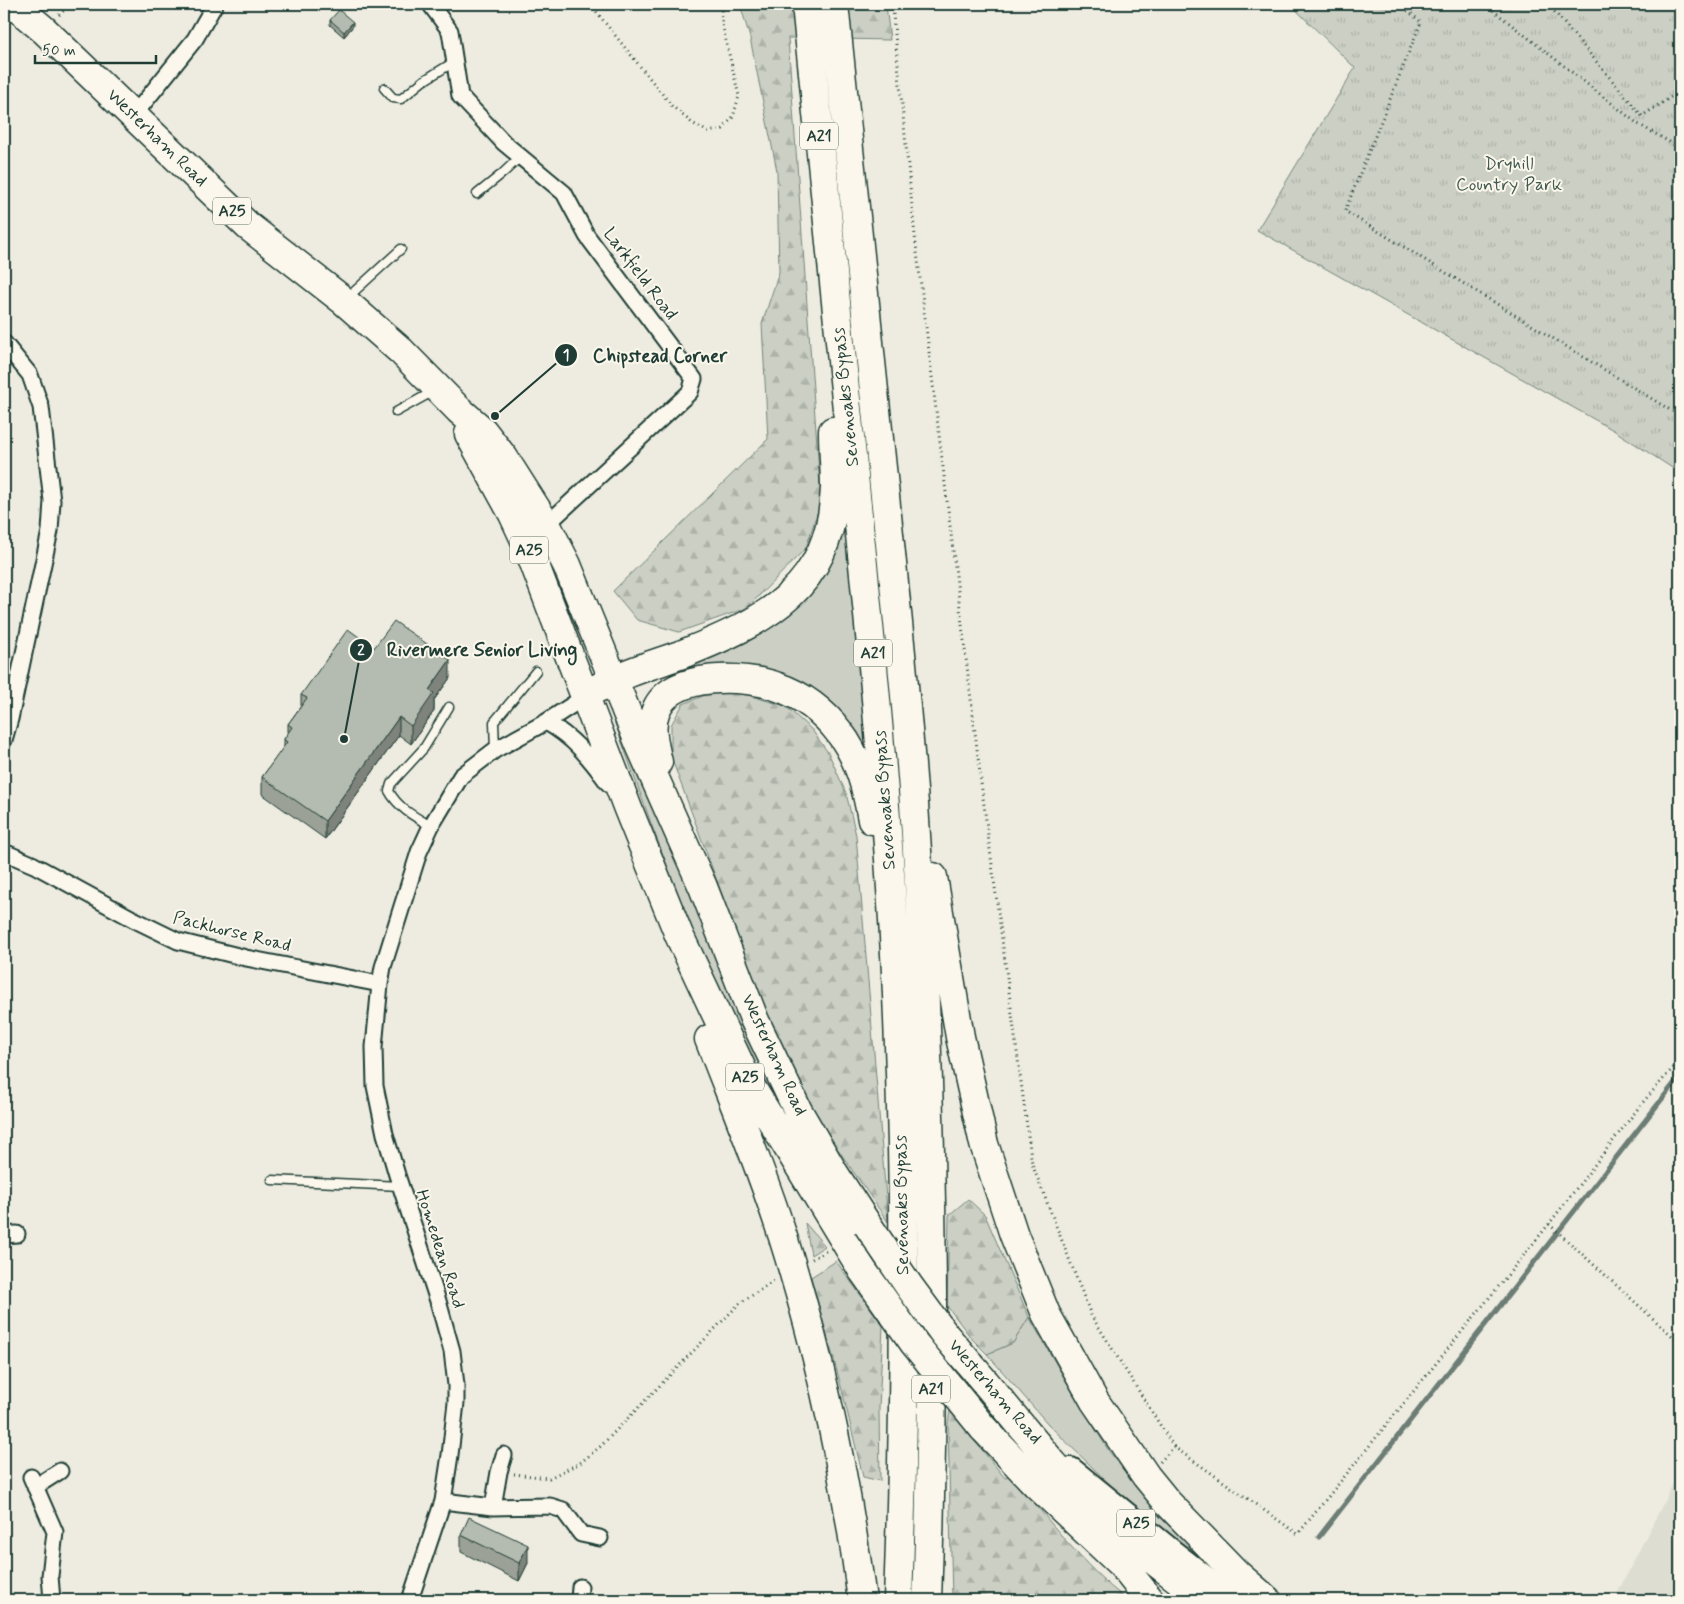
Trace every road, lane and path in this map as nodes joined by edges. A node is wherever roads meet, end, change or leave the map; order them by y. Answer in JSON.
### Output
{"nodes":[{"id":1,"x":13,"y":4,"type":"edge"},
{"id":2,"x":215,"y":4,"type":"edge"},
{"id":3,"x":430,"y":4,"type":"edge"},
{"id":4,"x":590,"y":4,"type":"edge"},
{"id":5,"x":721,"y":4,"type":"edge"},
{"id":6,"x":806,"y":4,"type":"edge"},
{"id":7,"x":834,"y":4,"type":"edge"},
{"id":8,"x":892,"y":4,"type":"edge"},
{"id":9,"x":1400,"y":4,"type":"edge"},
{"id":10,"x":1485,"y":4,"type":"edge"},
{"id":11,"x":1548,"y":4,"type":"edge"},
{"id":12,"x":454,"y":62,"type":"junction"},
{"id":13,"x":384,"y":88,"type":"dead end"},
{"id":14,"x":1680,"y":92,"type":"edge"},
{"id":15,"x":134,"y":115,"type":"junction"},
{"id":16,"x":1680,"y":148,"type":"edge"},
{"id":17,"x":520,"y":157,"type":"junction"},
{"id":18,"x":477,"y":194,"type":"dead end"},
{"id":19,"x":401,"y":248,"type":"dead end"},
{"id":20,"x":833,"y":267,"type":"junction"},
{"id":21,"x":344,"y":301,"type":"junction"},
{"id":22,"x":4,"y":343,"type":"edge"},
{"id":23,"x":438,"y":389,"type":"junction"},
{"id":24,"x":459,"y":410,"type":"junction"},
{"id":25,"x":396,"y":412,"type":"dead end"},
{"id":26,"x":1680,"y":416,"type":"edge"},
{"id":27,"x":546,"y":524,"type":"junction"},
{"id":28,"x":526,"y":542,"type":"junction"},
{"id":29,"x":536,"y":671,"type":"dead end"},
{"id":30,"x":612,"y":679,"type":"junction"},
{"id":31,"x":586,"y":696,"type":"junction"},
{"id":32,"x":449,"y":707,"type":"dead end"},
{"id":33,"x":546,"y":722,"type":"junction"},
{"id":34,"x":908,"y":727,"type":"junction"},
{"id":35,"x":4,"y":740,"type":"edge"},
{"id":36,"x":495,"y":750,"type":"junction"},
{"id":37,"x":668,"y":806,"type":"junction"},
{"id":38,"x":628,"y":810,"type":"junction"},
{"id":39,"x":431,"y":826,"type":"junction"},
{"id":40,"x":4,"y":852,"type":"edge"},
{"id":41,"x":679,"y":935,"type":"junction"},
{"id":42,"x":380,"y":984,"type":"junction"},
{"id":43,"x":898,"y":1040,"type":"junction"},
{"id":44,"x":1680,"y":1060,"type":"edge"},
{"id":45,"x":272,"y":1180,"type":"dead end"},
{"id":46,"x":400,"y":1186,"type":"junction"},
{"id":47,"x":1549,"y":1224,"type":"junction"},
{"id":48,"x":842,"y":1238,"type":"junction"},
{"id":49,"x":792,"y":1271,"type":"junction"},
{"id":50,"x":1680,"y":1343,"type":"edge"},
{"id":51,"x":1040,"y":1446,"type":"junction"},
{"id":52,"x":1174,"y":1447,"type":"junction"},
{"id":53,"x":504,"y":1455,"type":"dead end"},
{"id":54,"x":60,"y":1471,"type":"dead end"},
{"id":55,"x":499,"y":1472,"type":"junction"},
{"id":56,"x":1146,"y":1476,"type":"junction"},
{"id":57,"x":443,"y":1501,"type":"junction"},
{"id":58,"x":493,"y":1507,"type":"junction"},
{"id":59,"x":600,"y":1538,"type":"dead end"},
{"id":60,"x":929,"y":1541,"type":"junction"},
{"id":61,"x":1122,"y":1565,"type":"junction"},
{"id":62,"x":52,"y":1600,"type":"edge"},
{"id":63,"x":410,"y":1600,"type":"edge"},
{"id":64,"x":862,"y":1600,"type":"edge"},
{"id":65,"x":898,"y":1600,"type":"edge"},
{"id":66,"x":927,"y":1600,"type":"edge"},
{"id":67,"x":938,"y":1600,"type":"edge"},
{"id":68,"x":1150,"y":1600,"type":"edge"},
{"id":69,"x":1165,"y":1600,"type":"edge"},
{"id":70,"x":1205,"y":1600,"type":"edge"},
{"id":71,"x":1233,"y":1600,"type":"edge"},
{"id":72,"x":1267,"y":1600,"type":"edge"}],
"edges":[{"from":1,"to":15,"type":"highway","name":"Westerham Road","number":"A25"},
{"from":2,"to":15,"type":"street"},
{"from":3,"to":12,"type":"street","name":"Larkfield Road"},
{"from":4,"to":5,"type":"path"},
{"from":6,"to":20,"type":"highway","name":"Sevenoaks Bypass","number":"A21"},
{"from":7,"to":34,"type":"highway","name":"Sevenoaks Bypass","number":"A21"},
{"from":8,"to":52,"type":"path"},
{"from":9,"to":26,"type":"path"},
{"from":10,"to":16,"type":"path"},
{"from":11,"to":14,"type":"path"},
{"from":12,"to":13,"type":"lane"},
{"from":12,"to":17,"type":"street","name":"Larkfield Road"},
{"from":15,"to":21,"type":"highway","name":"Westerham Road","number":"A25"},
{"from":17,"to":18,"type":"lane"},
{"from":17,"to":27,"type":"street","name":"Larkfield Road"},
{"from":19,"to":21,"type":"lane"},
{"from":20,"to":30,"type":"highway"},
{"from":20,"to":43,"type":"highway","name":"Sevenoaks Bypass","number":"A21"},
{"from":21,"to":23,"type":"highway","name":"Westerham Road","number":"A25"},
{"from":22,"to":35,"type":"street"},
{"from":23,"to":24,"type":"highway","name":"Westerham Road","number":"A25"},
{"from":23,"to":25,"type":"lane"},
{"from":24,"to":27,"type":"highway","name":"Westerham Road","number":"A25"},
{"from":24,"to":28,"type":"highway","name":"Westerham Road","number":"A25"},
{"from":27,"to":28,"type":"street","name":"Larkfield Road"},
{"from":27,"to":30,"type":"highway","name":"Westerham Road","number":"A25"},
{"from":28,"to":31,"type":"highway","name":"Westerham Road","number":"A25"},
{"from":29,"to":36,"type":"lane"},
{"from":30,"to":31,"type":"highway"},
{"from":30,"to":37,"type":"highway","name":"Westerham Road","number":"A25"},
{"from":31,"to":33,"type":"street"},
{"from":31,"to":38,"type":"highway","name":"Westerham Road","number":"A25"},
{"from":32,"to":39,"type":"lane"},
{"from":33,"to":36,"type":"street"},
{"from":33,"to":38,"type":"street"},
{"from":34,"to":56,"type":"highway"},
{"from":34,"to":60,"type":"highway","name":"Sevenoaks Bypass","number":"A21"},
{"from":36,"to":39,"type":"street"},
{"from":37,"to":43,"type":"highway"},
{"from":37,"to":51,"type":"highway","name":"Westerham Road","number":"A25","bridge":true},
{"from":38,"to":41,"type":"highway","name":"Westerham Road","number":"A25"},
{"from":39,"to":42,"type":"street","name":"Homedean Road"},
{"from":40,"to":42,"type":"street","name":"Packhorse Road"},
{"from":41,"to":48,"type":"highway","name":"Westerham Road","number":"A25"},
{"from":41,"to":49,"type":"highway"},
{"from":42,"to":46,"type":"street","name":"Homedean Road"},
{"from":43,"to":65,"type":"highway","name":"Sevenoaks Bypass","number":"A21"},
{"from":44,"to":47,"type":"path"},
{"from":45,"to":46,"type":"lane"},
{"from":46,"to":57,"type":"street","name":"Homedean Road"},
{"from":47,"to":50,"type":"path"},
{"from":47,"to":52,"type":"path"},
{"from":48,"to":49,"type":"path"},
{"from":48,"to":61,"type":"highway","name":"Westerham Road","number":"A25","bridge":true},
{"from":49,"to":55,"type":"path"},
{"from":49,"to":64,"type":"highway"},
{"from":51,"to":70,"type":"highway"},
{"from":51,"to":71,"type":"main road","name":"Westerham Road","number":"A25"},
{"from":52,"to":56,"type":"path"},
{"from":53,"to":55,"type":"street"},
{"from":54,"to":62,"type":"street"},
{"from":55,"to":58,"type":"street"},
{"from":56,"to":72,"type":"highway"},
{"from":57,"to":58,"type":"street"},
{"from":57,"to":63,"type":"street","name":"Homedean Road"},
{"from":58,"to":59,"type":"street"},
{"from":60,"to":66,"type":"highway"},
{"from":60,"to":67,"type":"highway"},
{"from":61,"to":68,"type":"highway"},
{"from":61,"to":69,"type":"main road","name":"Westerham Road","number":"A25"}]}
